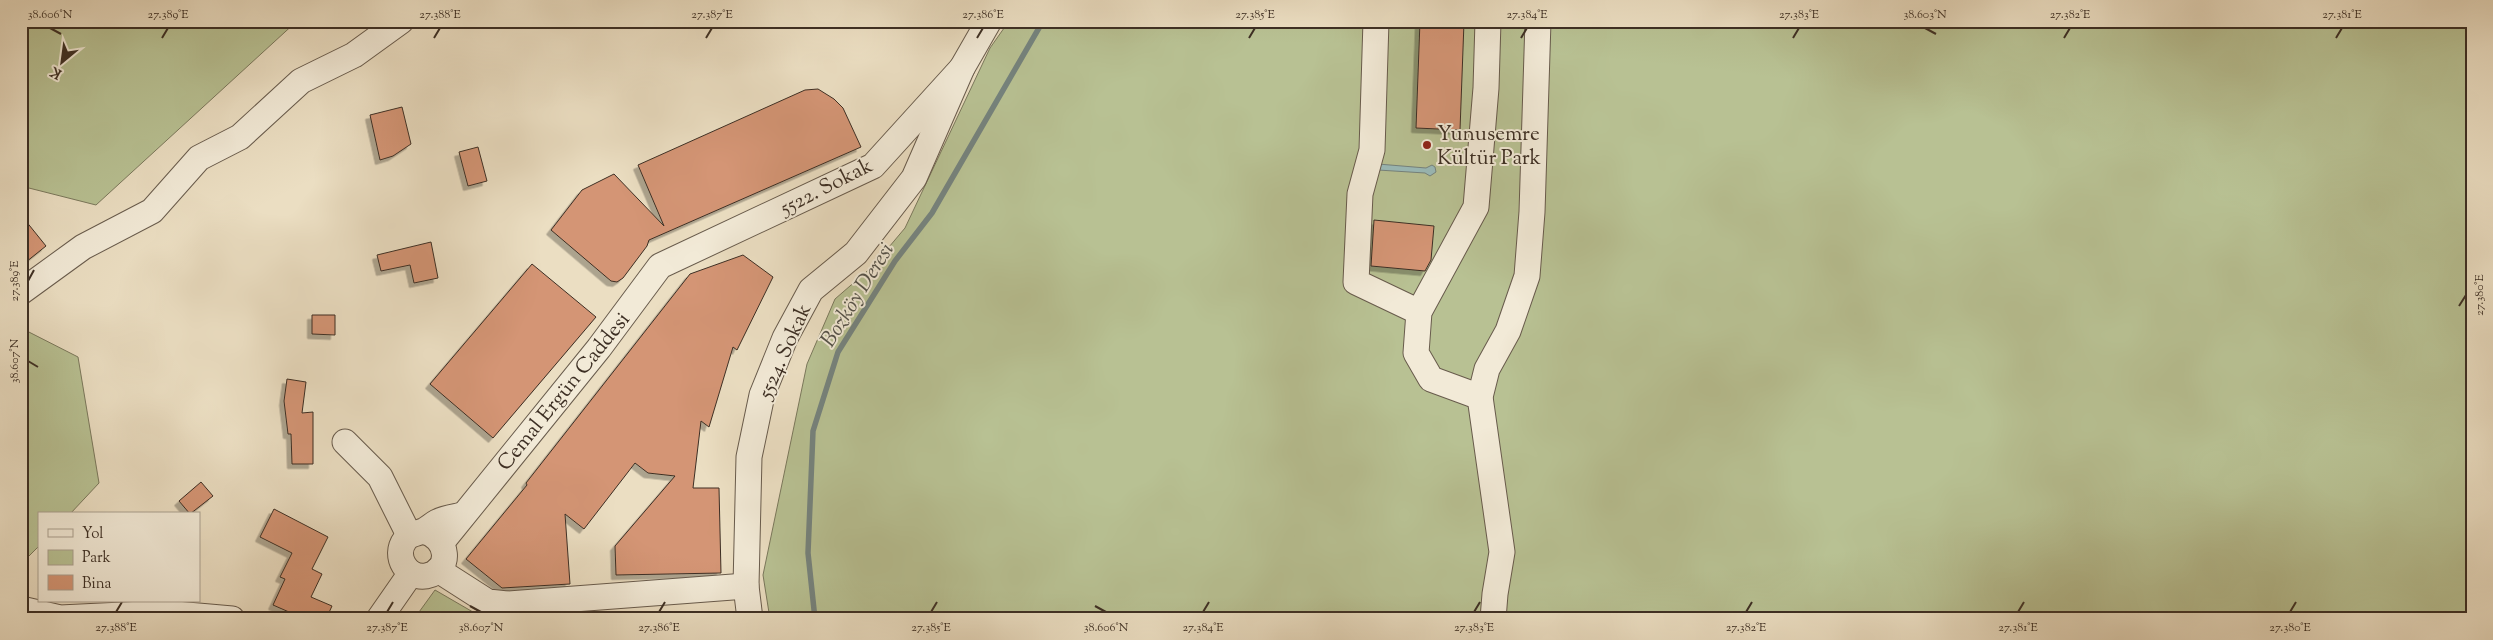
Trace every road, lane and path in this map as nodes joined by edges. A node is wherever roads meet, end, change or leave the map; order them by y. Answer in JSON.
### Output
{"nodes":[{"id":1,"x":400,"y":21,"type":"edge"},
{"id":2,"x":988,"y":21,"type":"edge"},
{"id":3,"x":1376,"y":21,"type":"edge"},
{"id":4,"x":1488,"y":21,"type":"edge"},
{"id":5,"x":1538,"y":21,"type":"edge"},
{"id":6,"x":962,"y":68,"type":"junction"},
{"id":7,"x":660,"y":266,"type":"joint"},
{"id":8,"x":21,"y":292,"type":"edge"},
{"id":9,"x":1419,"y":312,"type":"junction"},
{"id":10,"x":1480,"y":397,"type":"junction"},
{"id":11,"x":345,"y":442,"type":"dead end"},
{"id":12,"x":425,"y":536,"type":"junction"},
{"id":13,"x":438,"y":570,"type":"junction"},
{"id":14,"x":411,"y":573,"type":"junction"},
{"id":15,"x":746,"y":586,"type":"junction"},
{"id":16,"x":21,"y":609,"type":"edge"},
{"id":17,"x":189,"y":617,"type":"edge"},
{"id":18,"x":232,"y":619,"type":"edge"},
{"id":19,"x":379,"y":619,"type":"edge"},
{"id":20,"x":750,"y":619,"type":"edge"},
{"id":21,"x":1493,"y":619,"type":"edge"}],
"edges":[{"from":1,"to":8,"type":"street"},
{"from":2,"to":6,"type":"street","name":"5524. Sokak"},
{"from":3,"to":9,"type":"street"},
{"from":4,"to":9,"type":"street"},
{"from":5,"to":10,"type":"street"},
{"from":6,"to":7,"type":"street","name":"5522. Sokak"},
{"from":6,"to":15,"type":"street","name":"5524. Sokak"},
{"from":7,"to":12,"type":"street","name":"Cemal Ergün Caddesi"},
{"from":9,"to":10,"type":"street"},
{"from":10,"to":21,"type":"street"},
{"from":11,"to":12,"type":"street"},
{"from":12,"to":13,"type":"street"},
{"from":12,"to":14,"type":"street","name":"Cemal Ergün Caddesi"},
{"from":13,"to":14,"type":"street"},
{"from":13,"to":15,"type":"street"},
{"from":14,"to":19,"type":"street"},
{"from":15,"to":20,"type":"street","name":"5524. Sokak"},
{"from":16,"to":17,"type":"street"},
{"from":17,"to":18,"type":"street"}]}
